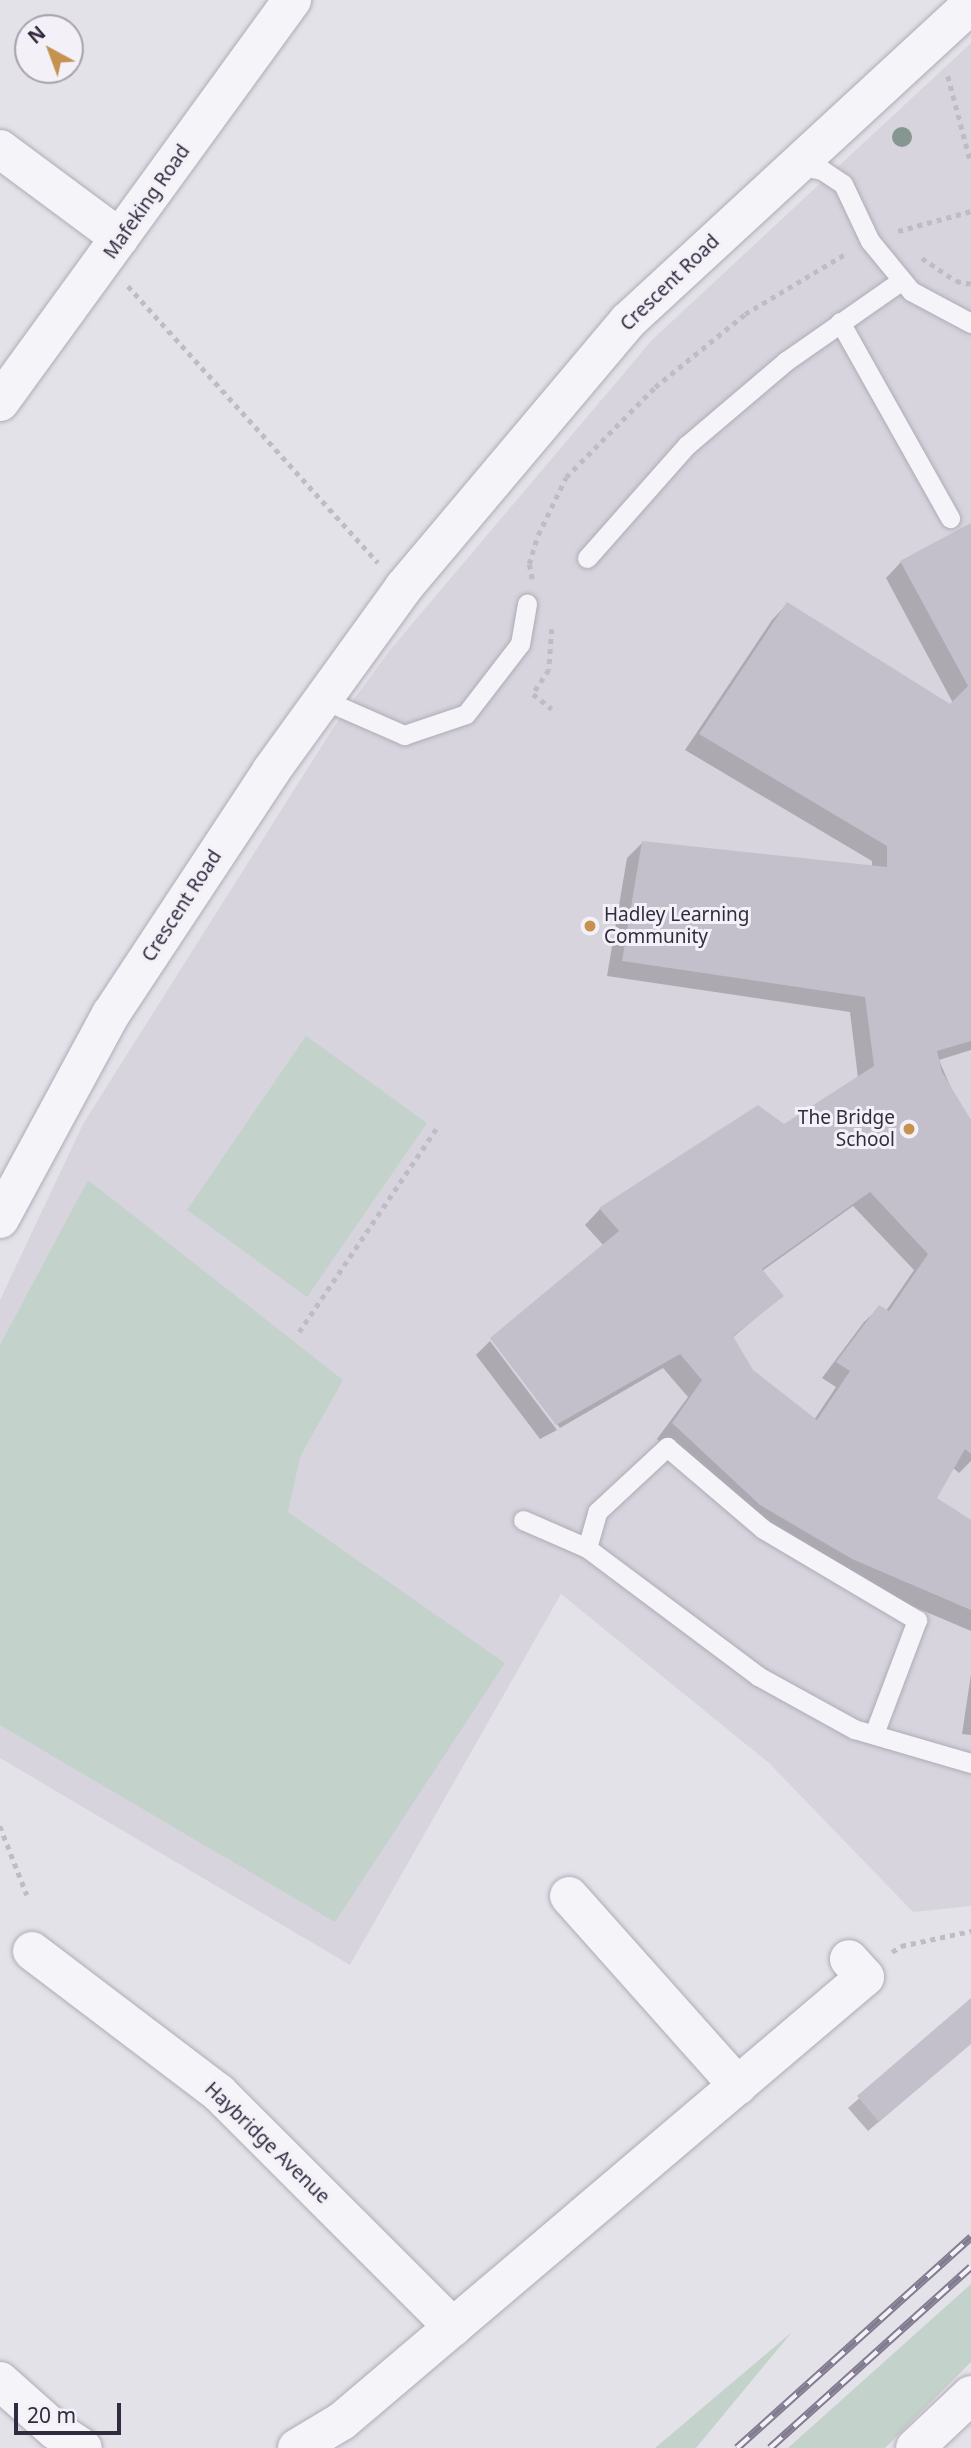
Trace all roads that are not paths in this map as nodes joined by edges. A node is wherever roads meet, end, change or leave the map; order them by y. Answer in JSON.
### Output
{"nodes":[{"id":1,"x":292,"y":0,"type":"edge"},
{"id":2,"x":965,"y":4,"type":"edge"},
{"id":3,"x":0,"y":149,"type":"edge"},
{"id":4,"x":796,"y":165,"type":"junction"},
{"id":5,"x":112,"y":249,"type":"junction"},
{"id":6,"x":902,"y":280,"type":"junction"},
{"id":7,"x":839,"y":322,"type":"junction"},
{"id":8,"x":971,"y":323,"type":"edge"},
{"id":9,"x":0,"y":402,"type":"edge"},
{"id":10,"x":950,"y":518,"type":"dead end"},
{"id":11,"x":587,"y":558,"type":"dead end"},
{"id":12,"x":527,"y":604,"type":"dead end"},
{"id":13,"x":322,"y":699,"type":"junction"},
{"id":14,"x":0,"y":1219,"type":"edge"},
{"id":15,"x":523,"y":1520,"type":"dead end"},
{"id":16,"x":587,"y":1548,"type":"junction"},
{"id":17,"x":874,"y":1734,"type":"junction"},
{"id":18,"x":971,"y":1763,"type":"edge"},
{"id":19,"x":569,"y":1896,"type":"dead end"},
{"id":20,"x":32,"y":1951,"type":"dead end"},
{"id":21,"x":869,"y":1973,"type":"road end"},
{"id":22,"x":738,"y":2086,"type":"junction"},
{"id":23,"x":453,"y":2327,"type":"junction"},
{"id":24,"x":0,"y":2381,"type":"edge"},
{"id":25,"x":971,"y":2395,"type":"edge"},
{"id":26,"x":59,"y":2442,"type":"edge"},
{"id":27,"x":297,"y":2448,"type":"edge"},
{"id":28,"x":915,"y":2448,"type":"edge"}],
"edges":[{"from":1,"to":5,"type":"street","name":"Mafeking Road"},
{"from":2,"to":4,"type":"street","name":"Crescent Road"},
{"from":3,"to":5,"type":"street"},
{"from":4,"to":6,"type":"lane"},
{"from":4,"to":13,"type":"street","name":"Crescent Road"},
{"from":5,"to":9,"type":"street","name":"Mafeking Road"},
{"from":6,"to":7,"type":"lane"},
{"from":6,"to":8,"type":"lane"},
{"from":7,"to":10,"type":"lane"},
{"from":7,"to":11,"type":"lane"},
{"from":12,"to":13,"type":"lane"},
{"from":13,"to":14,"type":"street","name":"Crescent Road"},
{"from":15,"to":16,"type":"lane"},
{"from":16,"to":17,"type":"lane"},
{"from":16,"to":17,"type":"lane"},
{"from":17,"to":18,"type":"lane"},
{"from":19,"to":22,"type":"street"},
{"from":20,"to":23,"type":"street","name":"Haybridge Avenue"},
{"from":21,"to":22,"type":"street"},
{"from":22,"to":23,"type":"street"},
{"from":23,"to":27,"type":"street"},
{"from":24,"to":26,"type":"street"},
{"from":25,"to":28,"type":"street"}]}
